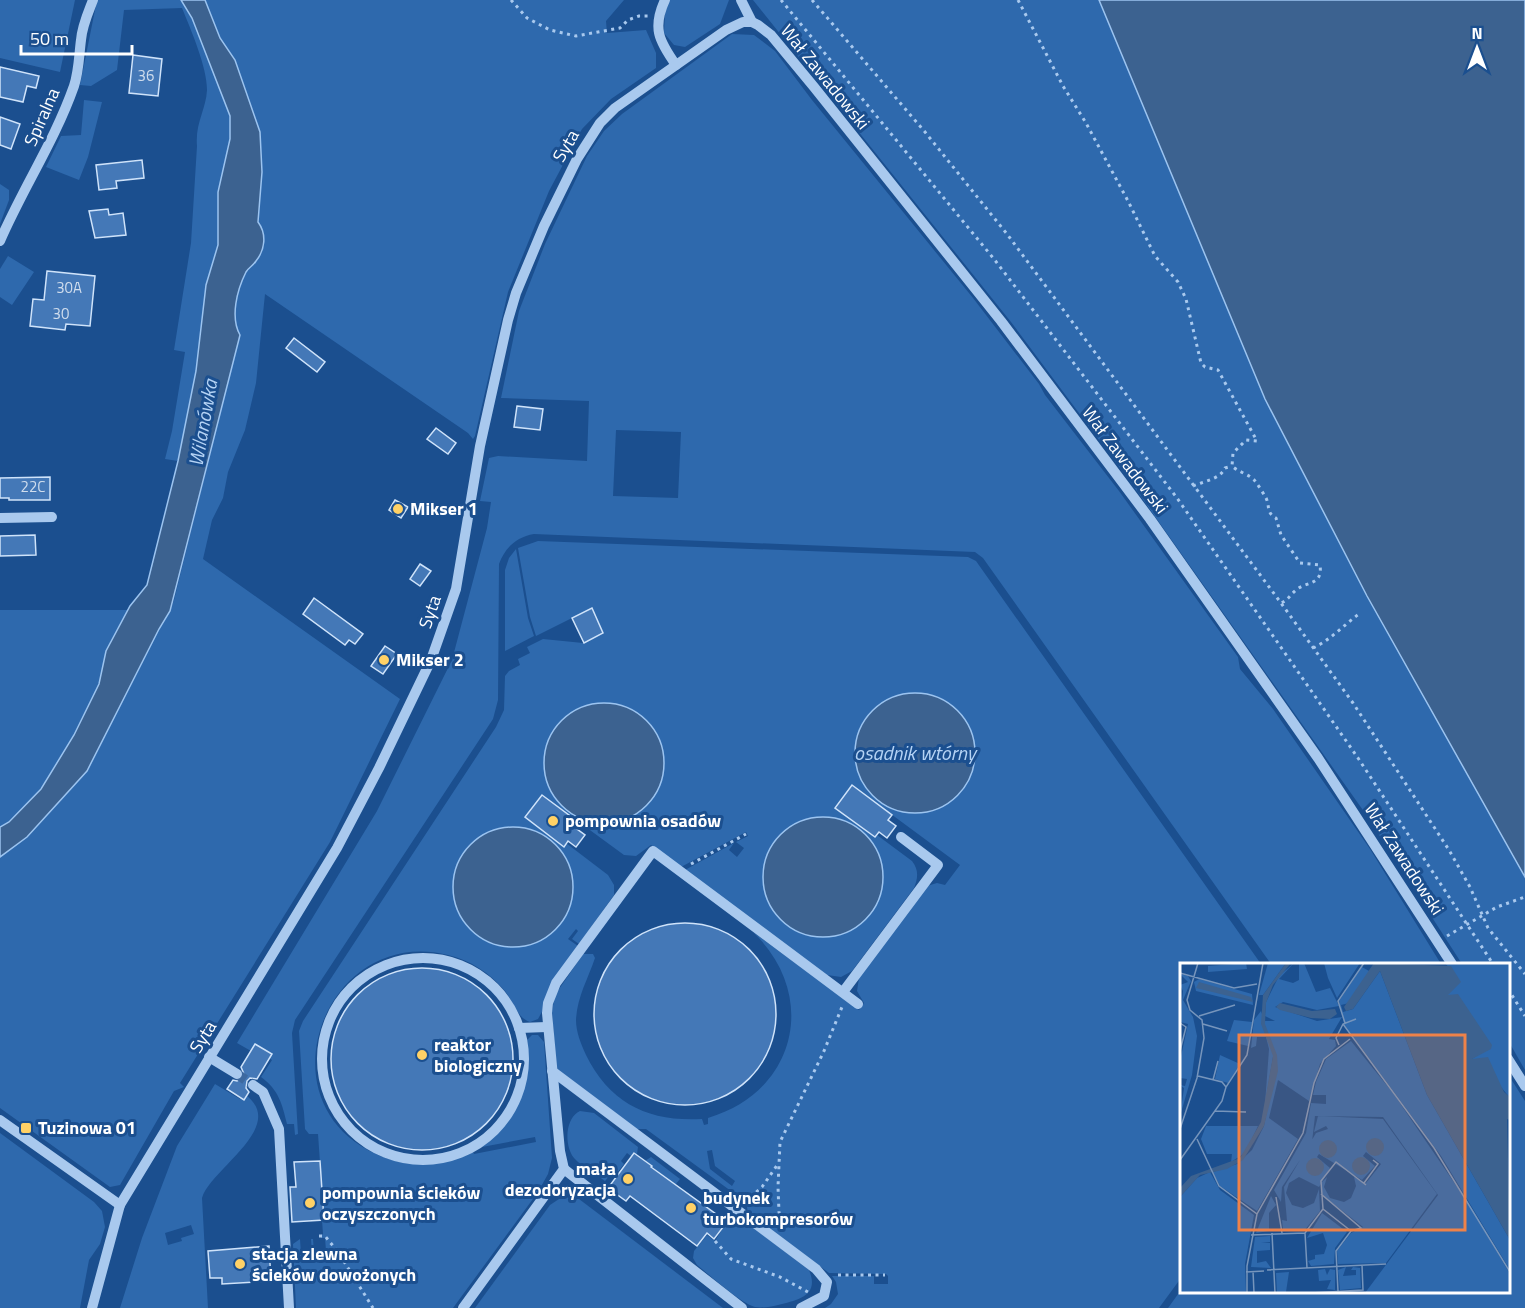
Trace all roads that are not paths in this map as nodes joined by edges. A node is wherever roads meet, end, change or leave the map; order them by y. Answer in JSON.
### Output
{"nodes":[{"id":1,"x":93,"y":0,"type":"edge"},
{"id":2,"x":665,"y":0,"type":"edge"},
{"id":3,"x":741,"y":0,"type":"edge"},
{"id":4,"x":752,"y":22,"type":"junction"},
{"id":5,"x":676,"y":65,"type":"junction"},
{"id":6,"x":0,"y":241,"type":"edge"},
{"id":7,"x":52,"y":517,"type":"dead end"},
{"id":8,"x":0,"y":518,"type":"edge"},
{"id":9,"x":901,"y":837,"type":"dead end"},
{"id":10,"x":1451,"y":963,"type":"edge"},
{"id":11,"x":844,"y":996,"type":"junction"},
{"id":12,"x":858,"y":1004,"type":"dead end"},
{"id":13,"x":547,"y":1027,"type":"junction"},
{"id":14,"x":519,"y":1028,"type":"junction"},
{"id":15,"x":209,"y":1057,"type":"junction"},
{"id":16,"x":1510,"y":1061,"type":"edge"},
{"id":17,"x":552,"y":1071,"type":"junction"},
{"id":18,"x":237,"y":1074,"type":"tunnel mouth"},
{"id":19,"x":253,"y":1085,"type":"tunnel mouth"},
{"id":20,"x":1525,"y":1086,"type":"edge"},
{"id":21,"x":0,"y":1120,"type":"edge"},
{"id":22,"x":564,"y":1169,"type":"junction"},
{"id":23,"x":120,"y":1205,"type":"junction"},
{"id":24,"x":92,"y":1308,"type":"edge"},
{"id":25,"x":289,"y":1308,"type":"edge"},
{"id":26,"x":463,"y":1308,"type":"edge"},
{"id":27,"x":742,"y":1308,"type":"edge"},
{"id":28,"x":801,"y":1308,"type":"edge"}],
"edges":[{"from":1,"to":6,"type":"street","name":"Spiralna"},
{"from":2,"to":5,"type":"street"},
{"from":3,"to":4,"type":"street","name":"Wał Zawadowski"},
{"from":4,"to":5,"type":"street","name":"Syta"},
{"from":4,"to":10,"type":"street","name":"Wał Zawadowski"},
{"from":5,"to":15,"type":"street","name":"Syta"},
{"from":7,"to":8,"type":"street"},
{"from":9,"to":11,"type":"street"},
{"from":11,"to":12,"type":"street"},
{"from":11,"to":13,"type":"street"},
{"from":13,"to":14,"type":"street"},
{"from":13,"to":17,"type":"street"},
{"from":14,"to":14,"type":"street"},
{"from":15,"to":18,"type":"street"},
{"from":15,"to":23,"type":"street","name":"Syta"},
{"from":16,"to":20,"type":"street"},
{"from":17,"to":22,"type":"street"},
{"from":17,"to":28,"type":"street"},
{"from":19,"to":25,"type":"street"},
{"from":21,"to":23,"type":"street"},
{"from":22,"to":26,"type":"street"},
{"from":22,"to":27,"type":"street"},
{"from":23,"to":24,"type":"street","name":"Syta"}]}
